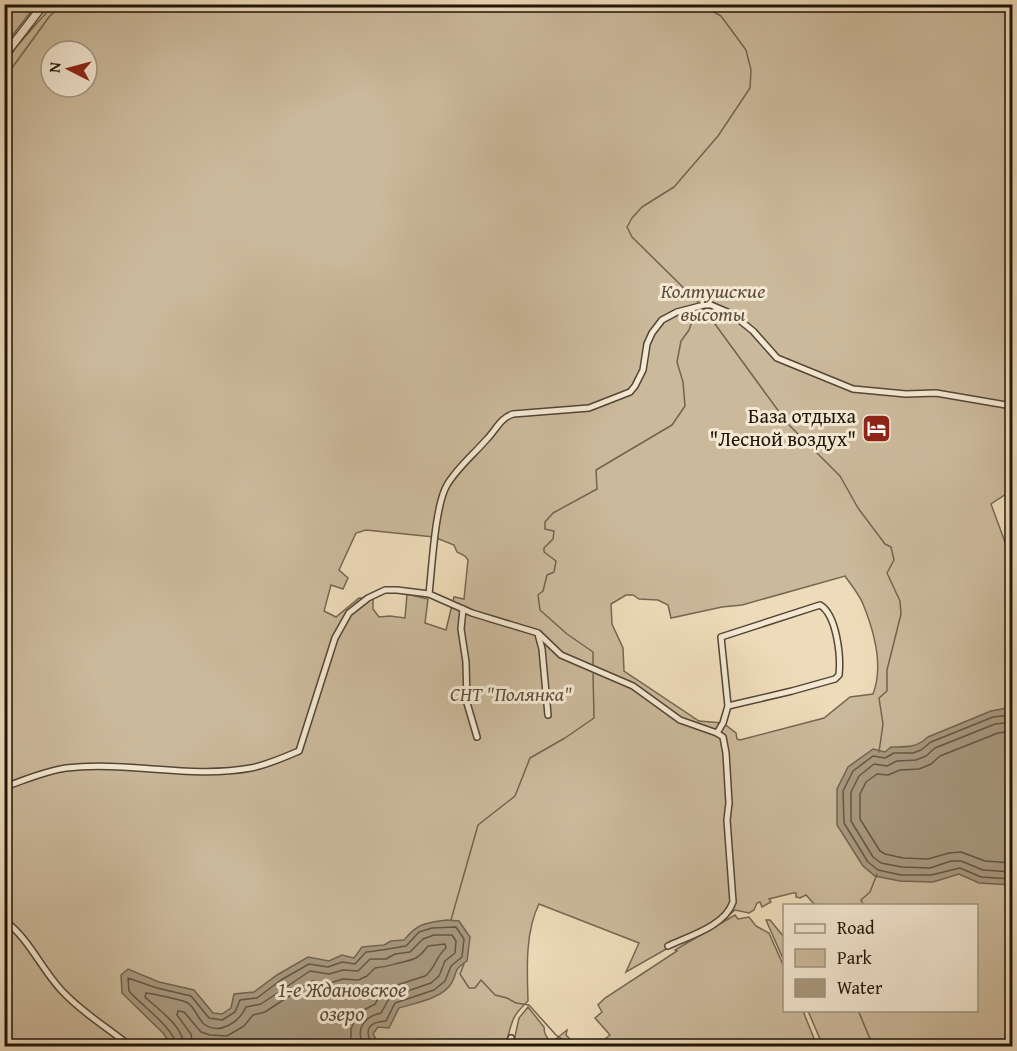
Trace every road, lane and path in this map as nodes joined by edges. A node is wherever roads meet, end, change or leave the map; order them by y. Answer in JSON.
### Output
{"nodes":[{"id":1,"x":44,"y":4,"type":"edge"},
{"id":2,"x":4,"y":56,"type":"edge"},
{"id":3,"x":1012,"y":406,"type":"edge"},
{"id":4,"x":429,"y":594,"type":"junction"},
{"id":5,"x":463,"y":609,"type":"junction"},
{"id":6,"x":538,"y":633,"type":"junction"},
{"id":7,"x":728,"y":706,"type":"junction"},
{"id":8,"x":548,"y":715,"type":"dead end"},
{"id":9,"x":717,"y":733,"type":"junction"},
{"id":10,"x":477,"y":737,"type":"dead end"},
{"id":11,"x":4,"y":787,"type":"edge"},
{"id":12,"x":4,"y":920,"type":"edge"},
{"id":13,"x":668,"y":946,"type":"dead end"},
{"id":14,"x":511,"y":1038,"type":"dead end"},
{"id":15,"x":130,"y":1047,"type":"edge"},
{"id":16,"x":509,"y":1047,"type":"edge"}],
"edges":[{"from":1,"to":2,"type":"street"},
{"from":3,"to":4,"type":"street"},
{"from":4,"to":5,"type":"street"},
{"from":4,"to":11,"type":"street"},
{"from":5,"to":6,"type":"street"},
{"from":5,"to":10,"type":"street"},
{"from":6,"to":8,"type":"street"},
{"from":6,"to":9,"type":"street"},
{"from":7,"to":7,"type":"street"},
{"from":7,"to":9,"type":"street"},
{"from":9,"to":13,"type":"street"},
{"from":12,"to":15,"type":"street"},
{"from":14,"to":16,"type":"street"}]}
